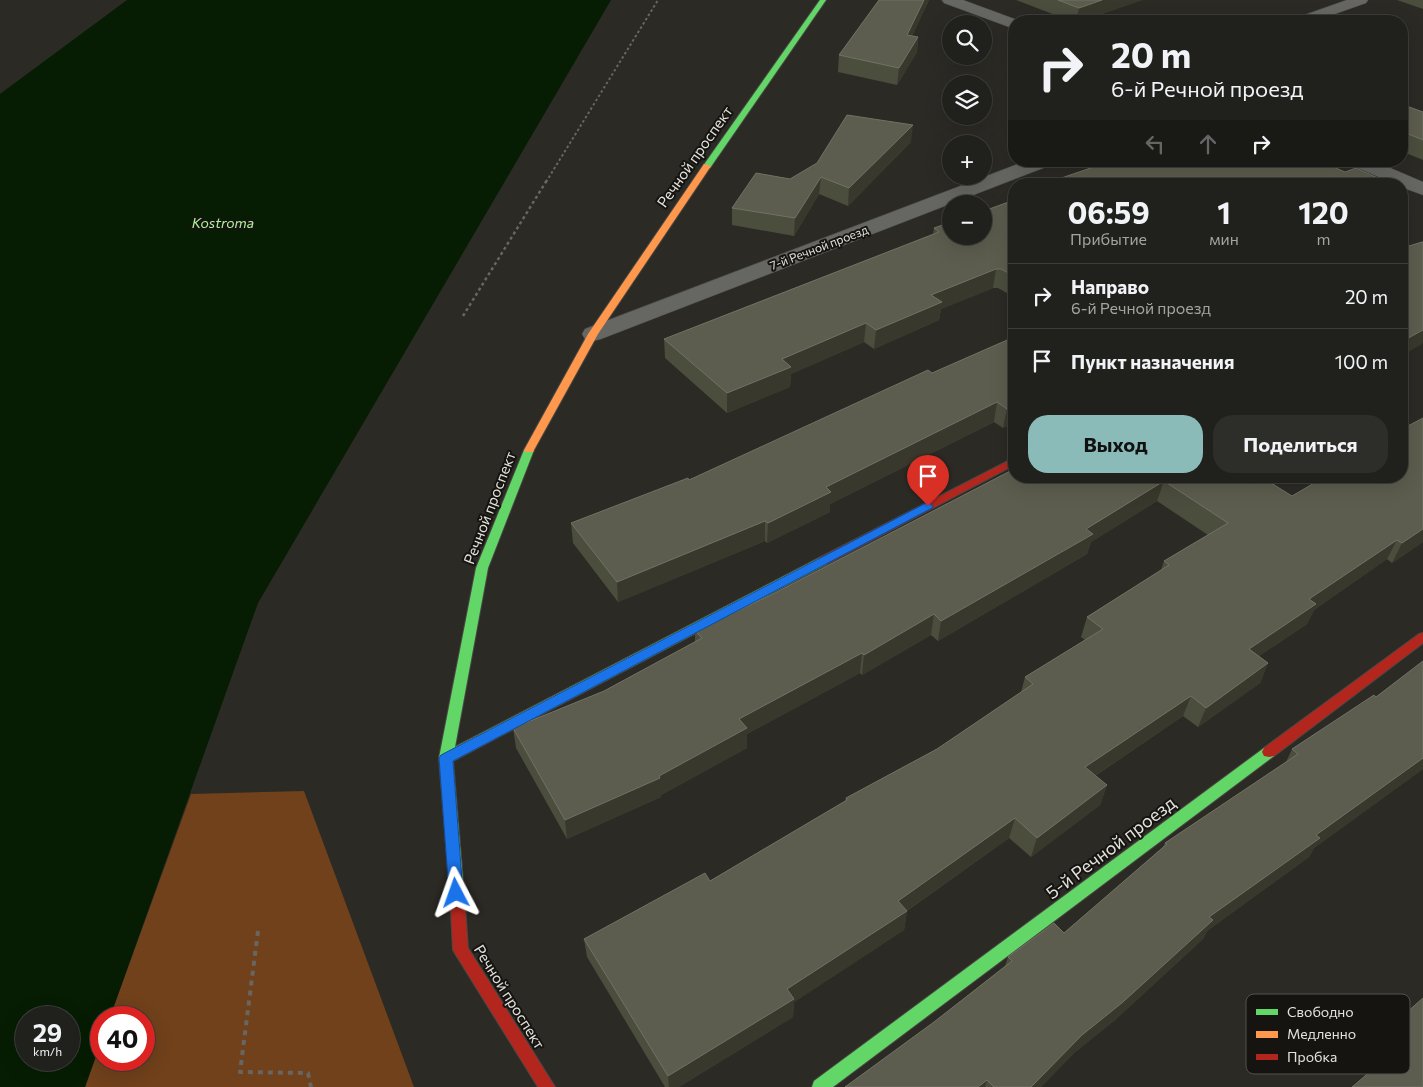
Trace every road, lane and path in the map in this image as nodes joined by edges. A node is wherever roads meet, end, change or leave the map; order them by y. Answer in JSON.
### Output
{"nodes":[{"id":1,"x":658,"y":0,"type":"edge"},
{"id":2,"x":823,"y":0,"type":"edge"},
{"id":3,"x":949,"y":0,"type":"edge"},
{"id":4,"x":1361,"y":0,"type":"edge"},
{"id":5,"x":998,"y":2,"type":"dead end"},
{"id":6,"x":974,"y":9,"type":"junction"},
{"id":7,"x":1318,"y":15,"type":"edge"},
{"id":8,"x":1008,"y":22,"type":"edge"},
{"id":9,"x":1028,"y":167,"type":"edge"},
{"id":10,"x":1372,"y":167,"type":"edge"},
{"id":11,"x":1397,"y":178,"type":"edge"},
{"id":12,"x":1408,"y":183,"type":"edge"},
{"id":13,"x":1423,"y":189,"type":"edge"},
{"id":14,"x":463,"y":316,"type":"dead end"},
{"id":15,"x":593,"y":334,"type":"junction"},
{"id":16,"x":1008,"y":464,"type":"edge"},
{"id":17,"x":1423,"y":638,"type":"edge"},
{"id":18,"x":446,"y":758,"type":"junction"},
{"id":19,"x":258,"y":931,"type":"dead end"},
{"id":20,"x":311,"y":1087,"type":"edge"},
{"id":21,"x":547,"y":1087,"type":"edge"},
{"id":22,"x":820,"y":1087,"type":"edge"}],
"edges":[{"from":1,"to":14,"type":"path"},
{"from":2,"to":15,"type":"street","name":"Речной проспект"},
{"from":3,"to":6,"type":"street"},
{"from":4,"to":7,"type":"street"},
{"from":5,"to":6,"type":"street"},
{"from":6,"to":8,"type":"street"},
{"from":9,"to":15,"type":"street","name":"7-й Речной проезд"},
{"from":10,"to":11,"type":"street"},
{"from":12,"to":13,"type":"street"},
{"from":15,"to":18,"type":"street","name":"Речной проспект"},
{"from":16,"to":18,"type":"street"},
{"from":17,"to":22,"type":"street","name":"5-й Речной проезд"},
{"from":18,"to":21,"type":"street","name":"Речной проспект"},
{"from":19,"to":20,"type":"path"}]}
